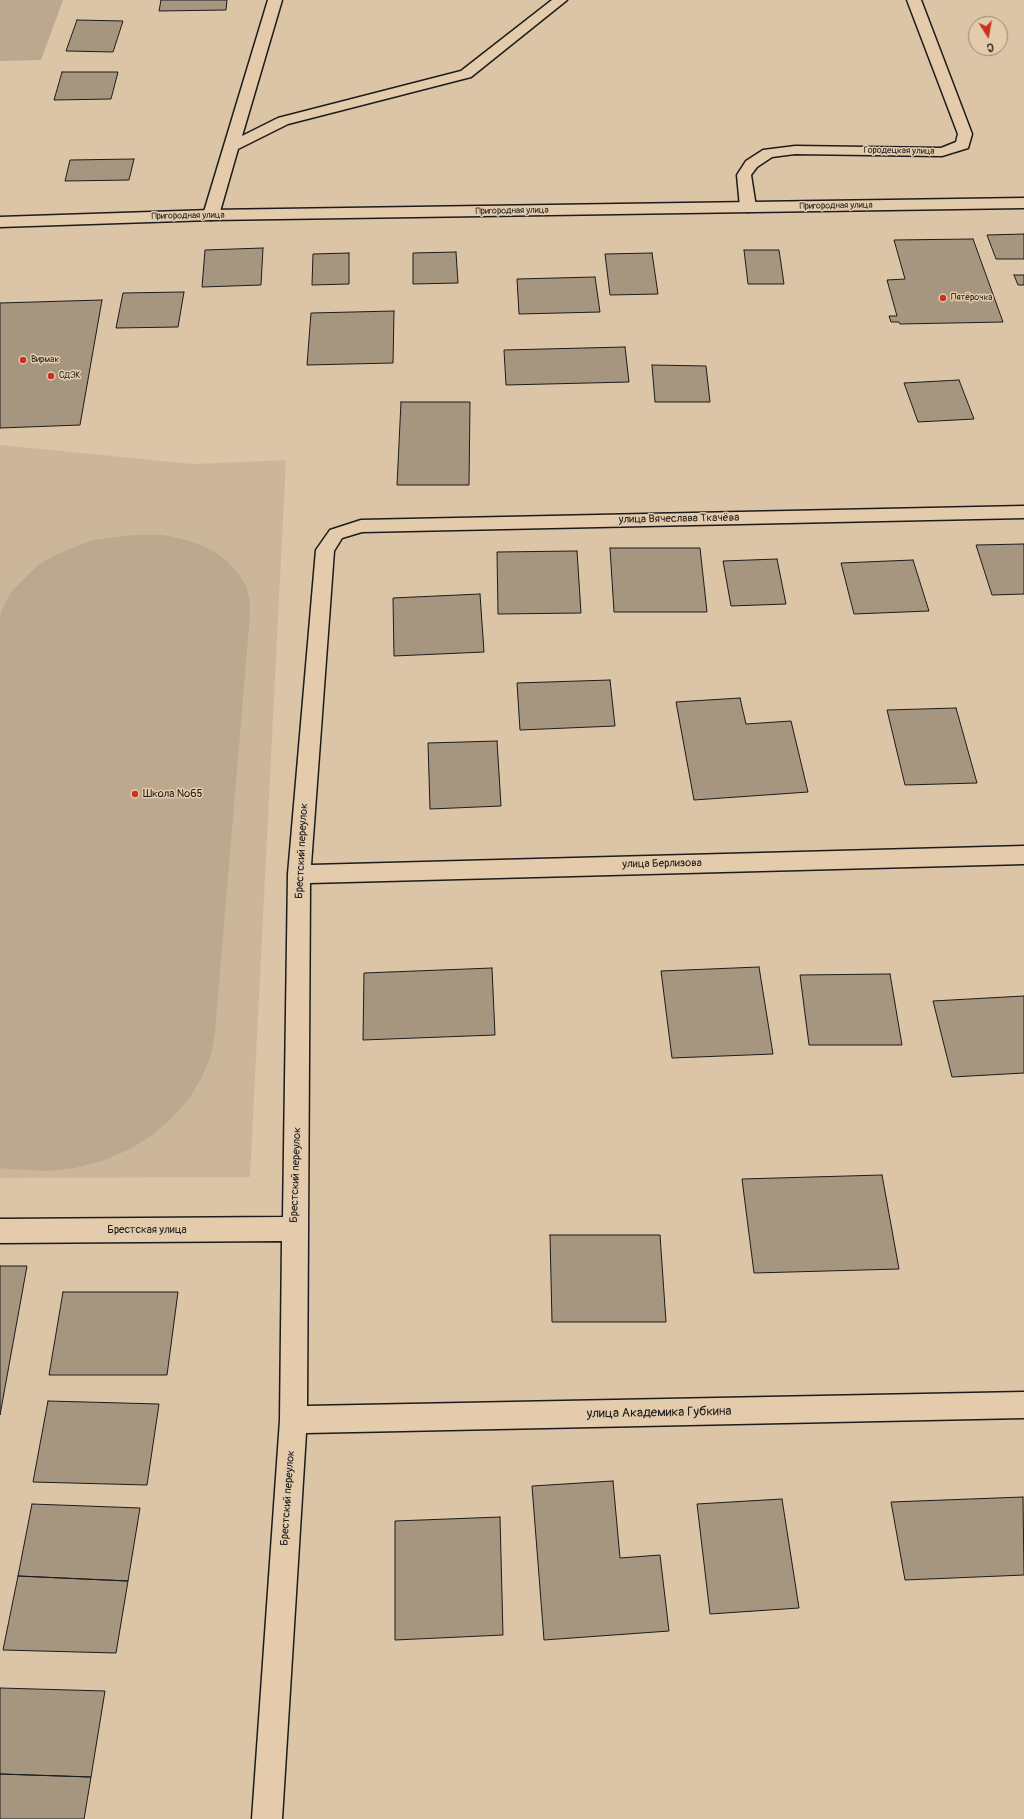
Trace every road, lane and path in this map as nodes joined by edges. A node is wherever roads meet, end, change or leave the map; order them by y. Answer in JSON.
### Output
{"nodes":[{"id":1,"x":275,"y":0,"type":"edge"},
{"id":2,"x":560,"y":0,"type":"edge"},
{"id":3,"x":914,"y":0,"type":"edge"},
{"id":4,"x":231,"y":147,"type":"junction"},
{"id":5,"x":1024,"y":203,"type":"edge"},
{"id":6,"x":748,"y":207,"type":"junction"},
{"id":7,"x":211,"y":216,"type":"junction"},
{"id":8,"x":0,"y":222,"type":"edge"},
{"id":9,"x":1024,"y":512,"type":"edge"},
{"id":10,"x":336,"y":534,"type":"joint"},
{"id":11,"x":1024,"y":855,"type":"edge"},
{"id":12,"x":299,"y":874,"type":"junction"},
{"id":13,"x":294,"y":1229,"type":"junction"},
{"id":14,"x":0,"y":1231,"type":"edge"},
{"id":15,"x":1024,"y":1405,"type":"edge"},
{"id":16,"x":293,"y":1420,"type":"junction"},
{"id":17,"x":268,"y":1819,"type":"edge"}],
"edges":[{"from":1,"to":4,"type":"street"},
{"from":2,"to":4,"type":"street"},
{"from":3,"to":6,"type":"street","name":"Городецкая улица"},
{"from":4,"to":7,"type":"street"},
{"from":5,"to":6,"type":"street","name":"Пригородная улица"},
{"from":6,"to":7,"type":"street","name":"Пригородная улица"},
{"from":7,"to":8,"type":"street","name":"Пригородная улица"},
{"from":9,"to":10,"type":"street","name":"улица Вячеслава Ткачёва"},
{"from":10,"to":12,"type":"street","name":"Брестский переулок"},
{"from":11,"to":12,"type":"street","name":"улица Берлизова"},
{"from":12,"to":13,"type":"street","name":"Брестский переулок"},
{"from":13,"to":14,"type":"street","name":"Брестская улица"},
{"from":13,"to":16,"type":"street","name":"Брестский переулок"},
{"from":15,"to":16,"type":"street","name":"улица Академика Губкина"},
{"from":16,"to":17,"type":"street","name":"Брестский переулок"}]}
